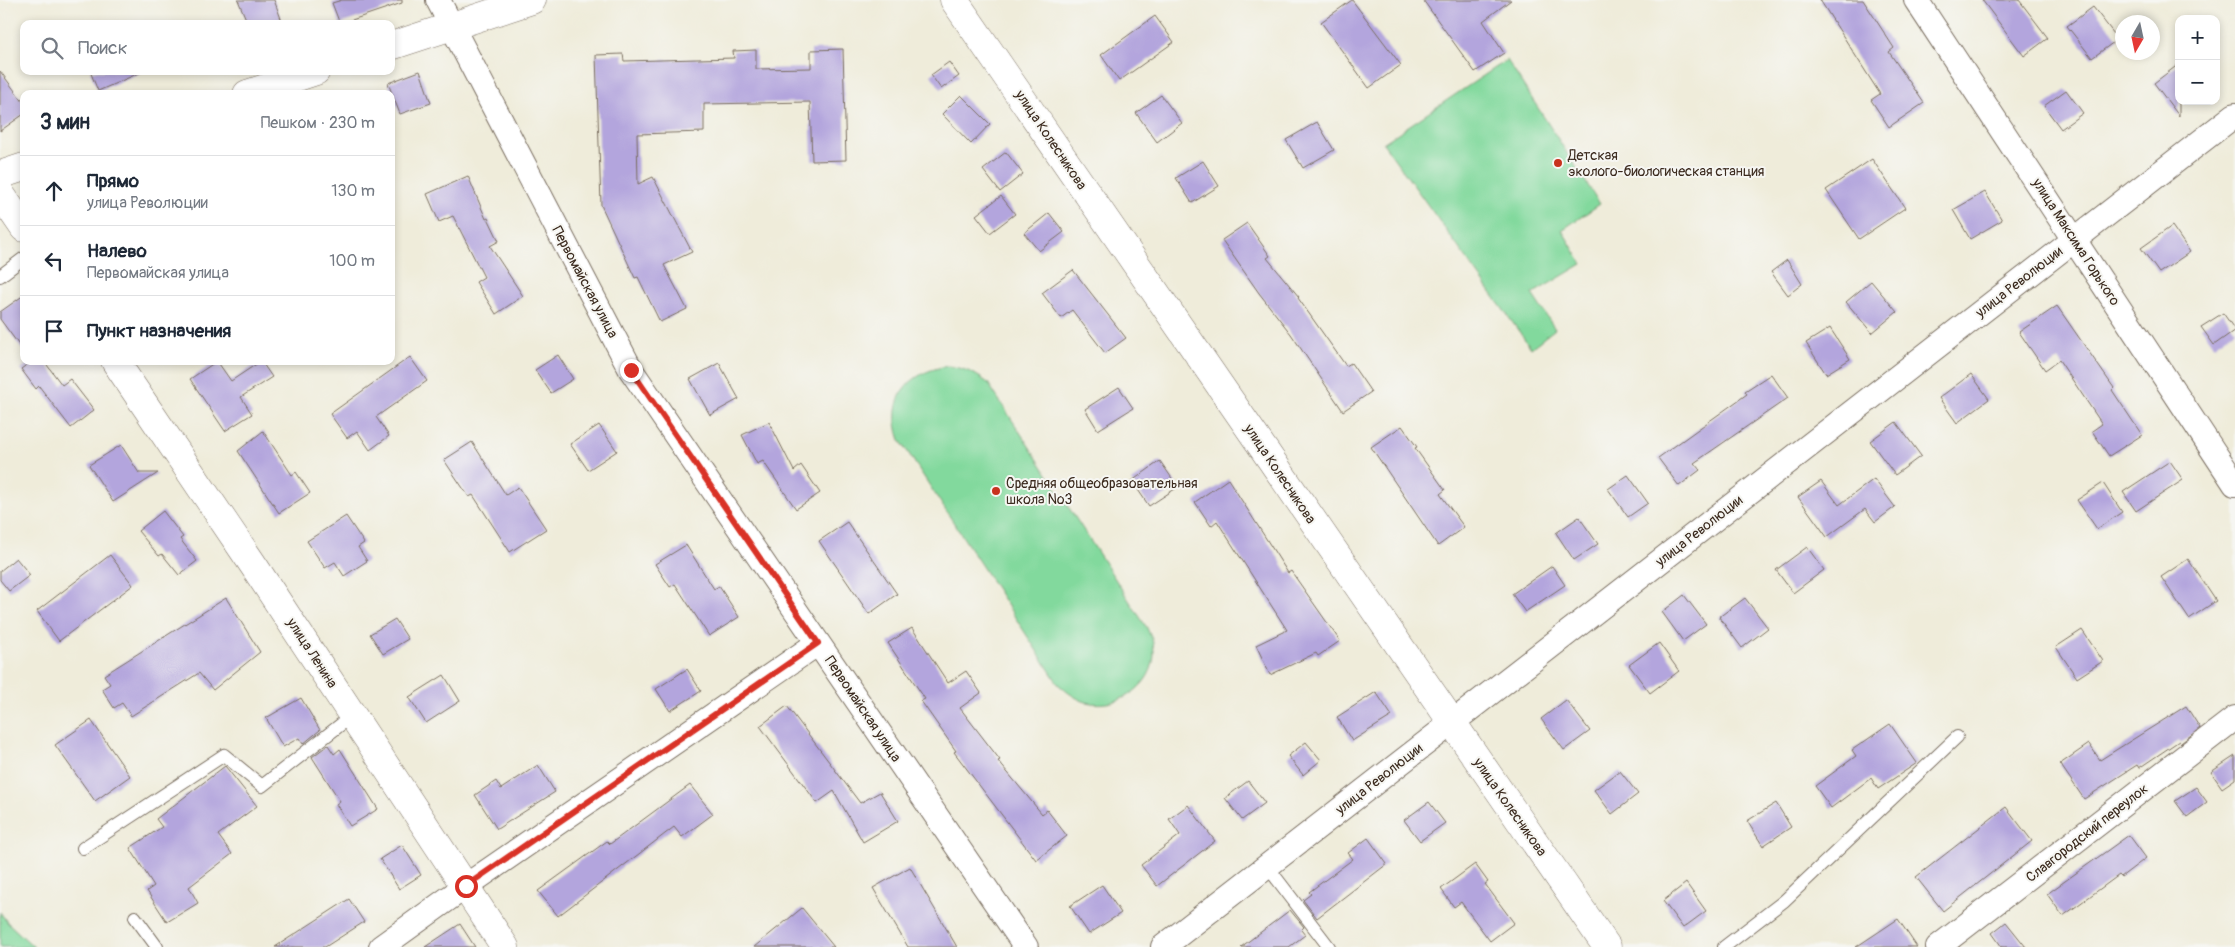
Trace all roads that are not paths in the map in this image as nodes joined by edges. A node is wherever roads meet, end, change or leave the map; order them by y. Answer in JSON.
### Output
{"nodes":[{"id":1,"x":438,"y":0,"type":"edge"},
{"id":2,"x":532,"y":0,"type":"edge"},
{"id":3,"x":954,"y":0,"type":"edge"},
{"id":4,"x":1916,"y":0,"type":"edge"},
{"id":5,"x":452,"y":26,"type":"junction"},
{"id":6,"x":395,"y":45,"type":"edge"},
{"id":7,"x":304,"y":75,"type":"edge"},
{"id":8,"x":259,"y":90,"type":"edge"},
{"id":9,"x":2235,"y":115,"type":"edge"},
{"id":10,"x":20,"y":168,"type":"edge"},
{"id":11,"x":0,"y":175,"type":"edge"},
{"id":12,"x":0,"y":193,"type":"edge"},
{"id":13,"x":20,"y":222,"type":"edge"},
{"id":14,"x":2075,"y":238,"type":"junction"},
{"id":15,"x":20,"y":261,"type":"edge"},
{"id":16,"x":0,"y":276,"type":"edge"},
{"id":17,"x":118,"y":365,"type":"edge"},
{"id":18,"x":2235,"y":484,"type":"edge"},
{"id":19,"x":818,"y":643,"type":"junction"},
{"id":20,"x":353,"y":715,"type":"junction"},
{"id":21,"x":2235,"y":718,"type":"edge"},
{"id":22,"x":1451,"y":723,"type":"junction"},
{"id":23,"x":1957,"y":737,"type":"dead end"},
{"id":24,"x":83,"y":848,"type":"dead end"},
{"id":25,"x":1267,"y":866,"type":"junction"},
{"id":26,"x":466,"y":886,"type":"junction"},
{"id":27,"x":135,"y":917,"type":"dead end"},
{"id":28,"x":157,"y":947,"type":"edge"},
{"id":29,"x":380,"y":947,"type":"edge"},
{"id":30,"x":505,"y":947,"type":"edge"},
{"id":31,"x":1026,"y":947,"type":"edge"},
{"id":32,"x":1163,"y":947,"type":"edge"},
{"id":33,"x":1329,"y":947,"type":"edge"},
{"id":34,"x":1607,"y":947,"type":"edge"},
{"id":35,"x":1724,"y":947,"type":"edge"},
{"id":36,"x":1938,"y":947,"type":"edge"}],
"edges":[{"from":1,"to":5,"type":"street","name":"Первомайская улица"},
{"from":2,"to":5,"type":"street"},
{"from":3,"to":22,"type":"street","name":"улица Колесникова"},
{"from":4,"to":14,"type":"street","name":"улица Максима Горького"},
{"from":5,"to":6,"type":"street"},
{"from":5,"to":19,"type":"street","name":"Первомайская улица"},
{"from":7,"to":8,"type":"street"},
{"from":9,"to":14,"type":"street","name":"улица Революции"},
{"from":10,"to":11,"type":"street"},
{"from":12,"to":13,"type":"street"},
{"from":14,"to":18,"type":"street","name":"улица Максима Горького"},
{"from":14,"to":22,"type":"street","name":"улица Революции"},
{"from":15,"to":16,"type":"lane"},
{"from":17,"to":20,"type":"street","name":"улица Ленина"},
{"from":19,"to":26,"type":"street"},
{"from":19,"to":31,"type":"street","name":"Первомайская улица"},
{"from":20,"to":24,"type":"lane"},
{"from":20,"to":26,"type":"street","name":"улица Ленина"},
{"from":21,"to":36,"type":"street","name":"Славгородский переулок"},
{"from":22,"to":25,"type":"street","name":"улица Революции"},
{"from":22,"to":34,"type":"street","name":"улица Колесникова"},
{"from":23,"to":35,"type":"lane"},
{"from":25,"to":32,"type":"street","name":"улица Революции"},
{"from":25,"to":33,"type":"lane"},
{"from":26,"to":29,"type":"street"},
{"from":26,"to":30,"type":"street","name":"улица Ленина"},
{"from":27,"to":28,"type":"lane"}]}
